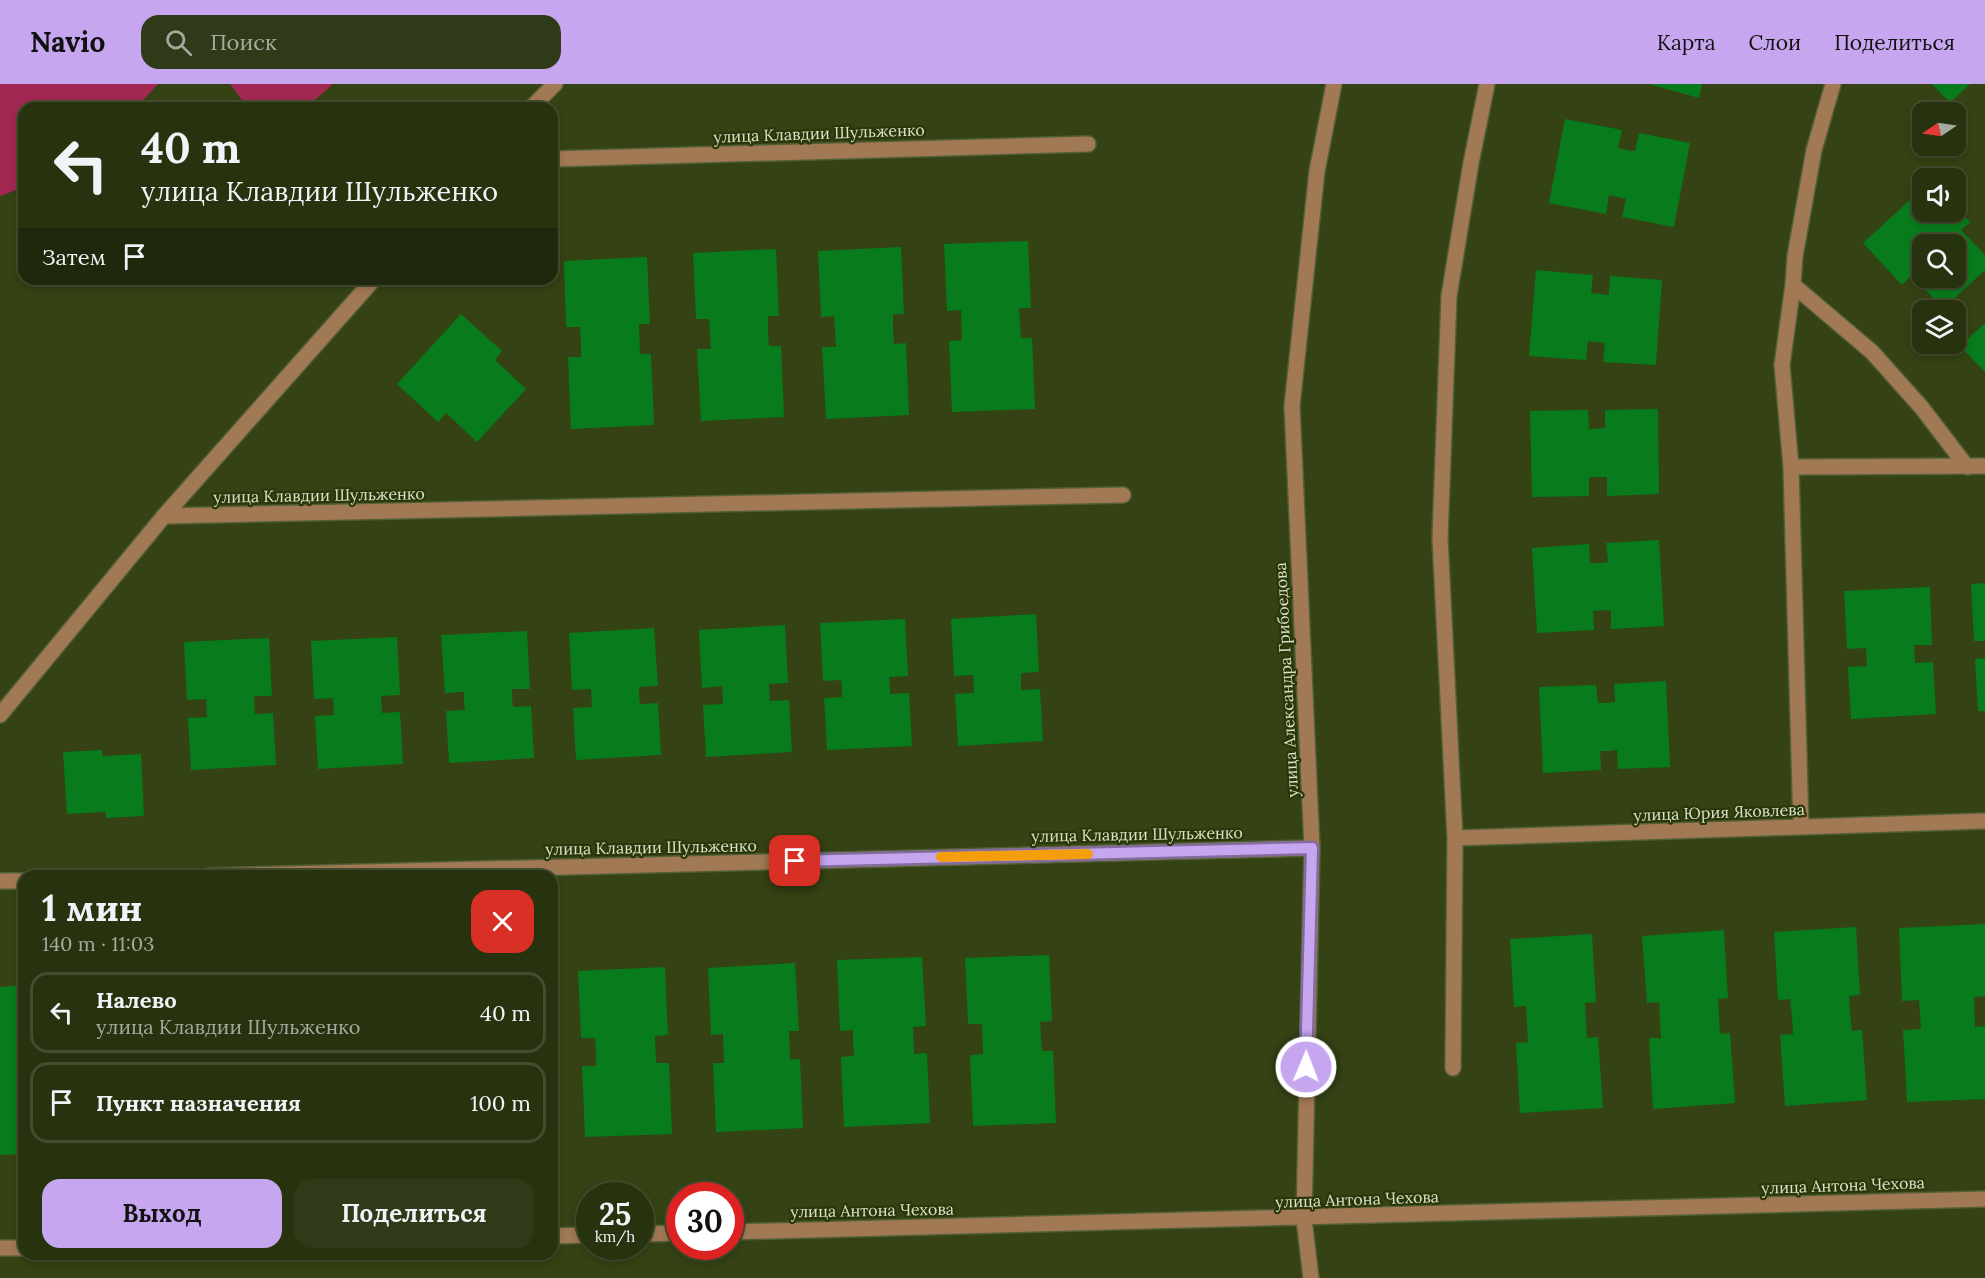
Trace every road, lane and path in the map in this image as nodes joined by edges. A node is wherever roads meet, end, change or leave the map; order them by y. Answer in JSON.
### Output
{"nodes":[{"id":1,"x":555,"y":84,"type":"edge"},
{"id":2,"x":1334,"y":84,"type":"edge"},
{"id":3,"x":1487,"y":84,"type":"edge"},
{"id":4,"x":1833,"y":84,"type":"edge"},
{"id":5,"x":537,"y":102,"type":"edge"},
{"id":6,"x":1088,"y":144,"type":"dead end"},
{"id":7,"x":558,"y":159,"type":"edge"},
{"id":8,"x":369,"y":285,"type":"edge"},
{"id":9,"x":1793,"y":285,"type":"junction"},
{"id":10,"x":1791,"y":466,"type":"junction"},
{"id":11,"x":1985,"y":466,"type":"edge"},
{"id":12,"x":1967,"y":467,"type":"junction"},
{"id":13,"x":1123,"y":495,"type":"dead end"},
{"id":14,"x":164,"y":516,"type":"junction"},
{"id":15,"x":0,"y":715,"type":"edge"},
{"id":16,"x":1985,"y":821,"type":"edge"},
{"id":17,"x":1801,"y":827,"type":"junction"},
{"id":18,"x":1455,"y":838,"type":"junction"},
{"id":19,"x":1312,"y":848,"type":"junction"},
{"id":20,"x":445,"y":870,"type":"edge"},
{"id":21,"x":0,"y":881,"type":"edge"},
{"id":22,"x":18,"y":881,"type":"edge"},
{"id":23,"x":1453,"y":1068,"type":"dead end"},
{"id":24,"x":1985,"y":1199,"type":"edge"},
{"id":25,"x":1304,"y":1219,"type":"junction"},
{"id":26,"x":744,"y":1232,"type":"edge"},
{"id":27,"x":576,"y":1235,"type":"edge"},
{"id":28,"x":558,"y":1236,"type":"edge"},
{"id":29,"x":0,"y":1248,"type":"edge"},
{"id":30,"x":18,"y":1248,"type":"edge"},
{"id":31,"x":1311,"y":1278,"type":"edge"}],
"edges":[{"from":1,"to":5,"type":"street"},
{"from":2,"to":19,"type":"street","name":"улица Александра Грибоедова"},
{"from":3,"to":18,"type":"street"},
{"from":4,"to":9,"type":"street"},
{"from":6,"to":7,"type":"street","name":"улица Клавдии Шульженко"},
{"from":8,"to":14,"type":"street","name":"улица Клавдии Шульженко"},
{"from":9,"to":10,"type":"street"},
{"from":9,"to":12,"type":"street"},
{"from":10,"to":12,"type":"street"},
{"from":10,"to":17,"type":"street"},
{"from":11,"to":12,"type":"street"},
{"from":13,"to":14,"type":"street","name":"улица Клавдии Шульженко"},
{"from":14,"to":15,"type":"street","name":"улица Клавдии Шульженко"},
{"from":16,"to":17,"type":"street","name":"улица Юрия Яковлева"},
{"from":17,"to":18,"type":"street","name":"улица Юрия Яковлева"},
{"from":18,"to":23,"type":"street"},
{"from":19,"to":20,"type":"street","name":"улица Клавдии Шульженко"},
{"from":19,"to":25,"type":"street","name":"улица Александра Грибоедова"},
{"from":21,"to":22,"type":"street"},
{"from":24,"to":25,"type":"street","name":"улица Антона Чехова"},
{"from":25,"to":26,"type":"street","name":"улица Антона Чехова"},
{"from":25,"to":31,"type":"street","name":"улица Александра Грибоедова"},
{"from":27,"to":28,"type":"street"},
{"from":29,"to":30,"type":"street"}]}
